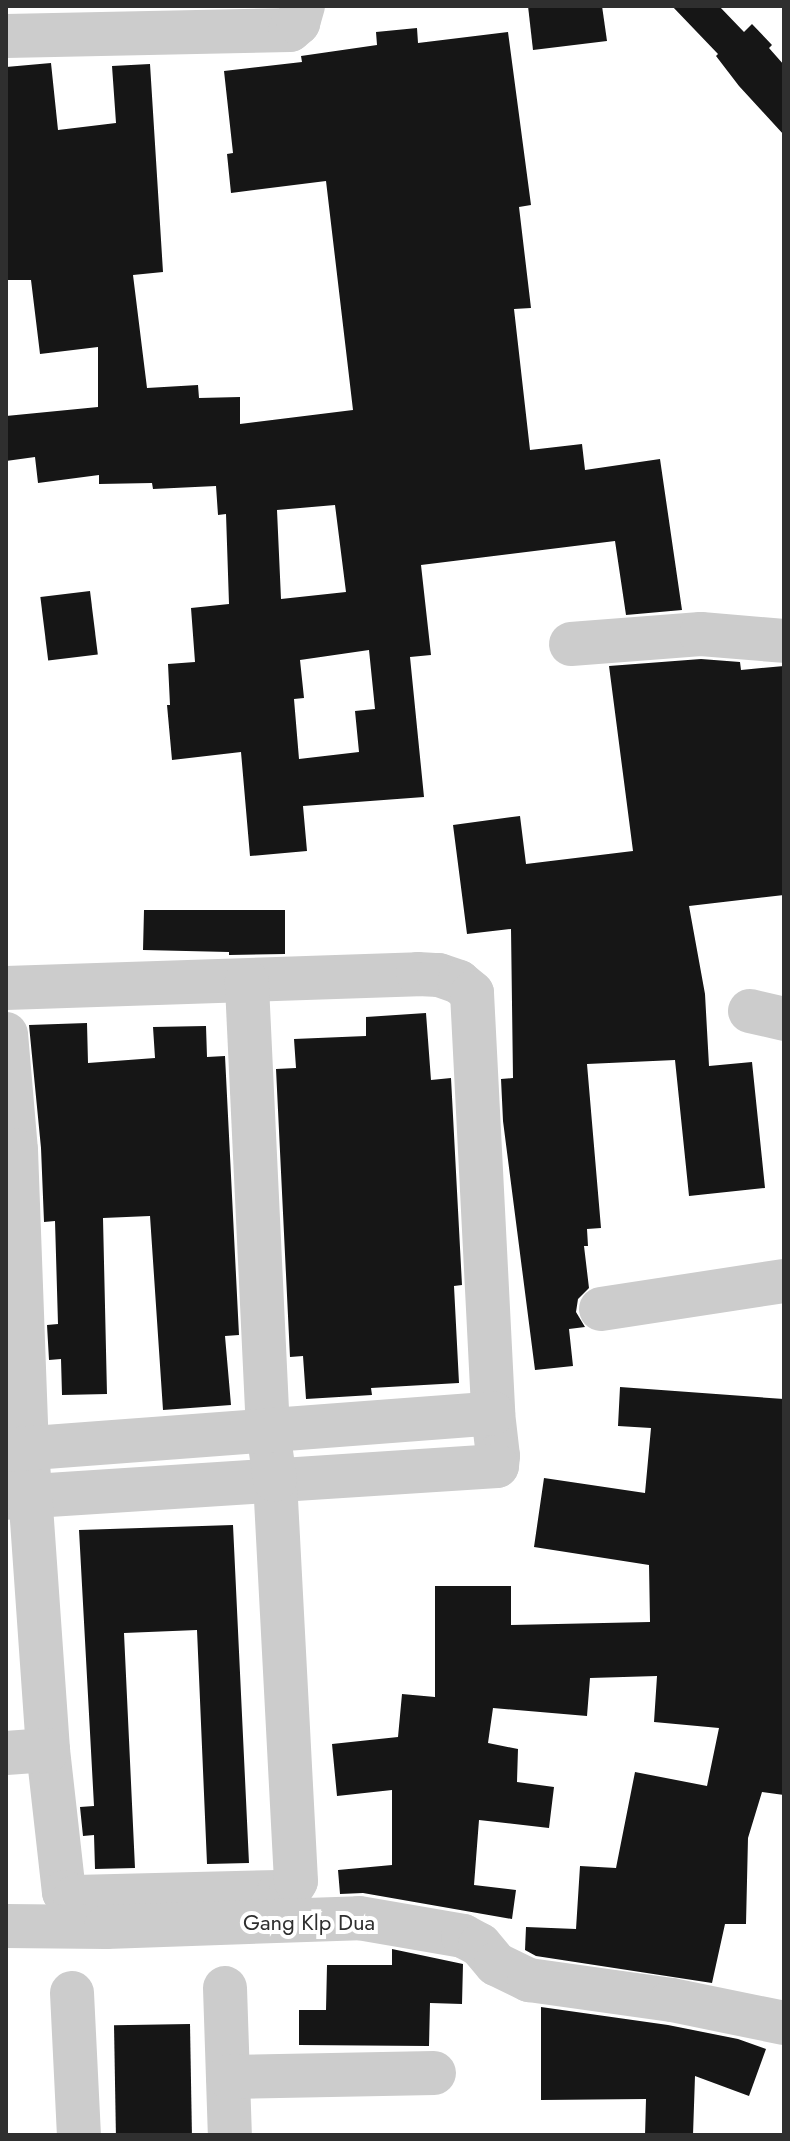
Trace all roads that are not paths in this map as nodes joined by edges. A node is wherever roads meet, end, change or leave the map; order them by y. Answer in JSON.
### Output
{"nodes":[{"id":1,"x":303,"y":6,"type":"edge"},
{"id":2,"x":6,"y":36,"type":"edge"},
{"id":3,"x":784,"y":641,"type":"edge"},
{"id":4,"x":571,"y":644,"type":"dead end"},
{"id":5,"x":247,"y":981,"type":"junction"},
{"id":6,"x":6,"y":988,"type":"edge"},
{"id":7,"x":6,"y":1034,"type":"edge"},
{"id":8,"x":784,"y":1281,"type":"edge"},
{"id":9,"x":601,"y":1309,"type":"dead end"},
{"id":10,"x":493,"y":1413,"type":"junction"},
{"id":11,"x":268,"y":1431,"type":"junction"},
{"id":12,"x":16,"y":1449,"type":"edge"},
{"id":13,"x":275,"y":1480,"type":"junction"},
{"id":14,"x":18,"y":1497,"type":"edge"},
{"id":15,"x":27,"y":1751,"type":"edge"},
{"id":16,"x":6,"y":1926,"type":"edge"},
{"id":17,"x":225,"y":1988,"type":"dead end"},
{"id":18,"x":72,"y":1993,"type":"dead end"},
{"id":19,"x":784,"y":2023,"type":"edge"},
{"id":20,"x":434,"y":2073,"type":"dead end"},
{"id":21,"x":228,"y":2077,"type":"junction"},
{"id":22,"x":79,"y":2135,"type":"edge"},
{"id":23,"x":230,"y":2135,"type":"edge"}],
"edges":[{"from":1,"to":2,"type":"street"},
{"from":3,"to":4,"type":"street"},
{"from":5,"to":6,"type":"street"},
{"from":5,"to":10,"type":"street"},
{"from":5,"to":11,"type":"street"},
{"from":7,"to":12,"type":"street"},
{"from":8,"to":9,"type":"street"},
{"from":10,"to":11,"type":"street"},
{"from":10,"to":13,"type":"street"},
{"from":11,"to":12,"type":"street"},
{"from":11,"to":13,"type":"street"},
{"from":12,"to":14,"type":"street"},
{"from":13,"to":14,"type":"street"},
{"from":13,"to":15,"type":"street"},
{"from":14,"to":15,"type":"street"},
{"from":16,"to":19,"type":"street","name":"Gang Klp Dua"},
{"from":17,"to":21,"type":"street"},
{"from":18,"to":22,"type":"street"},
{"from":20,"to":21,"type":"street"},
{"from":21,"to":23,"type":"street"}]}
